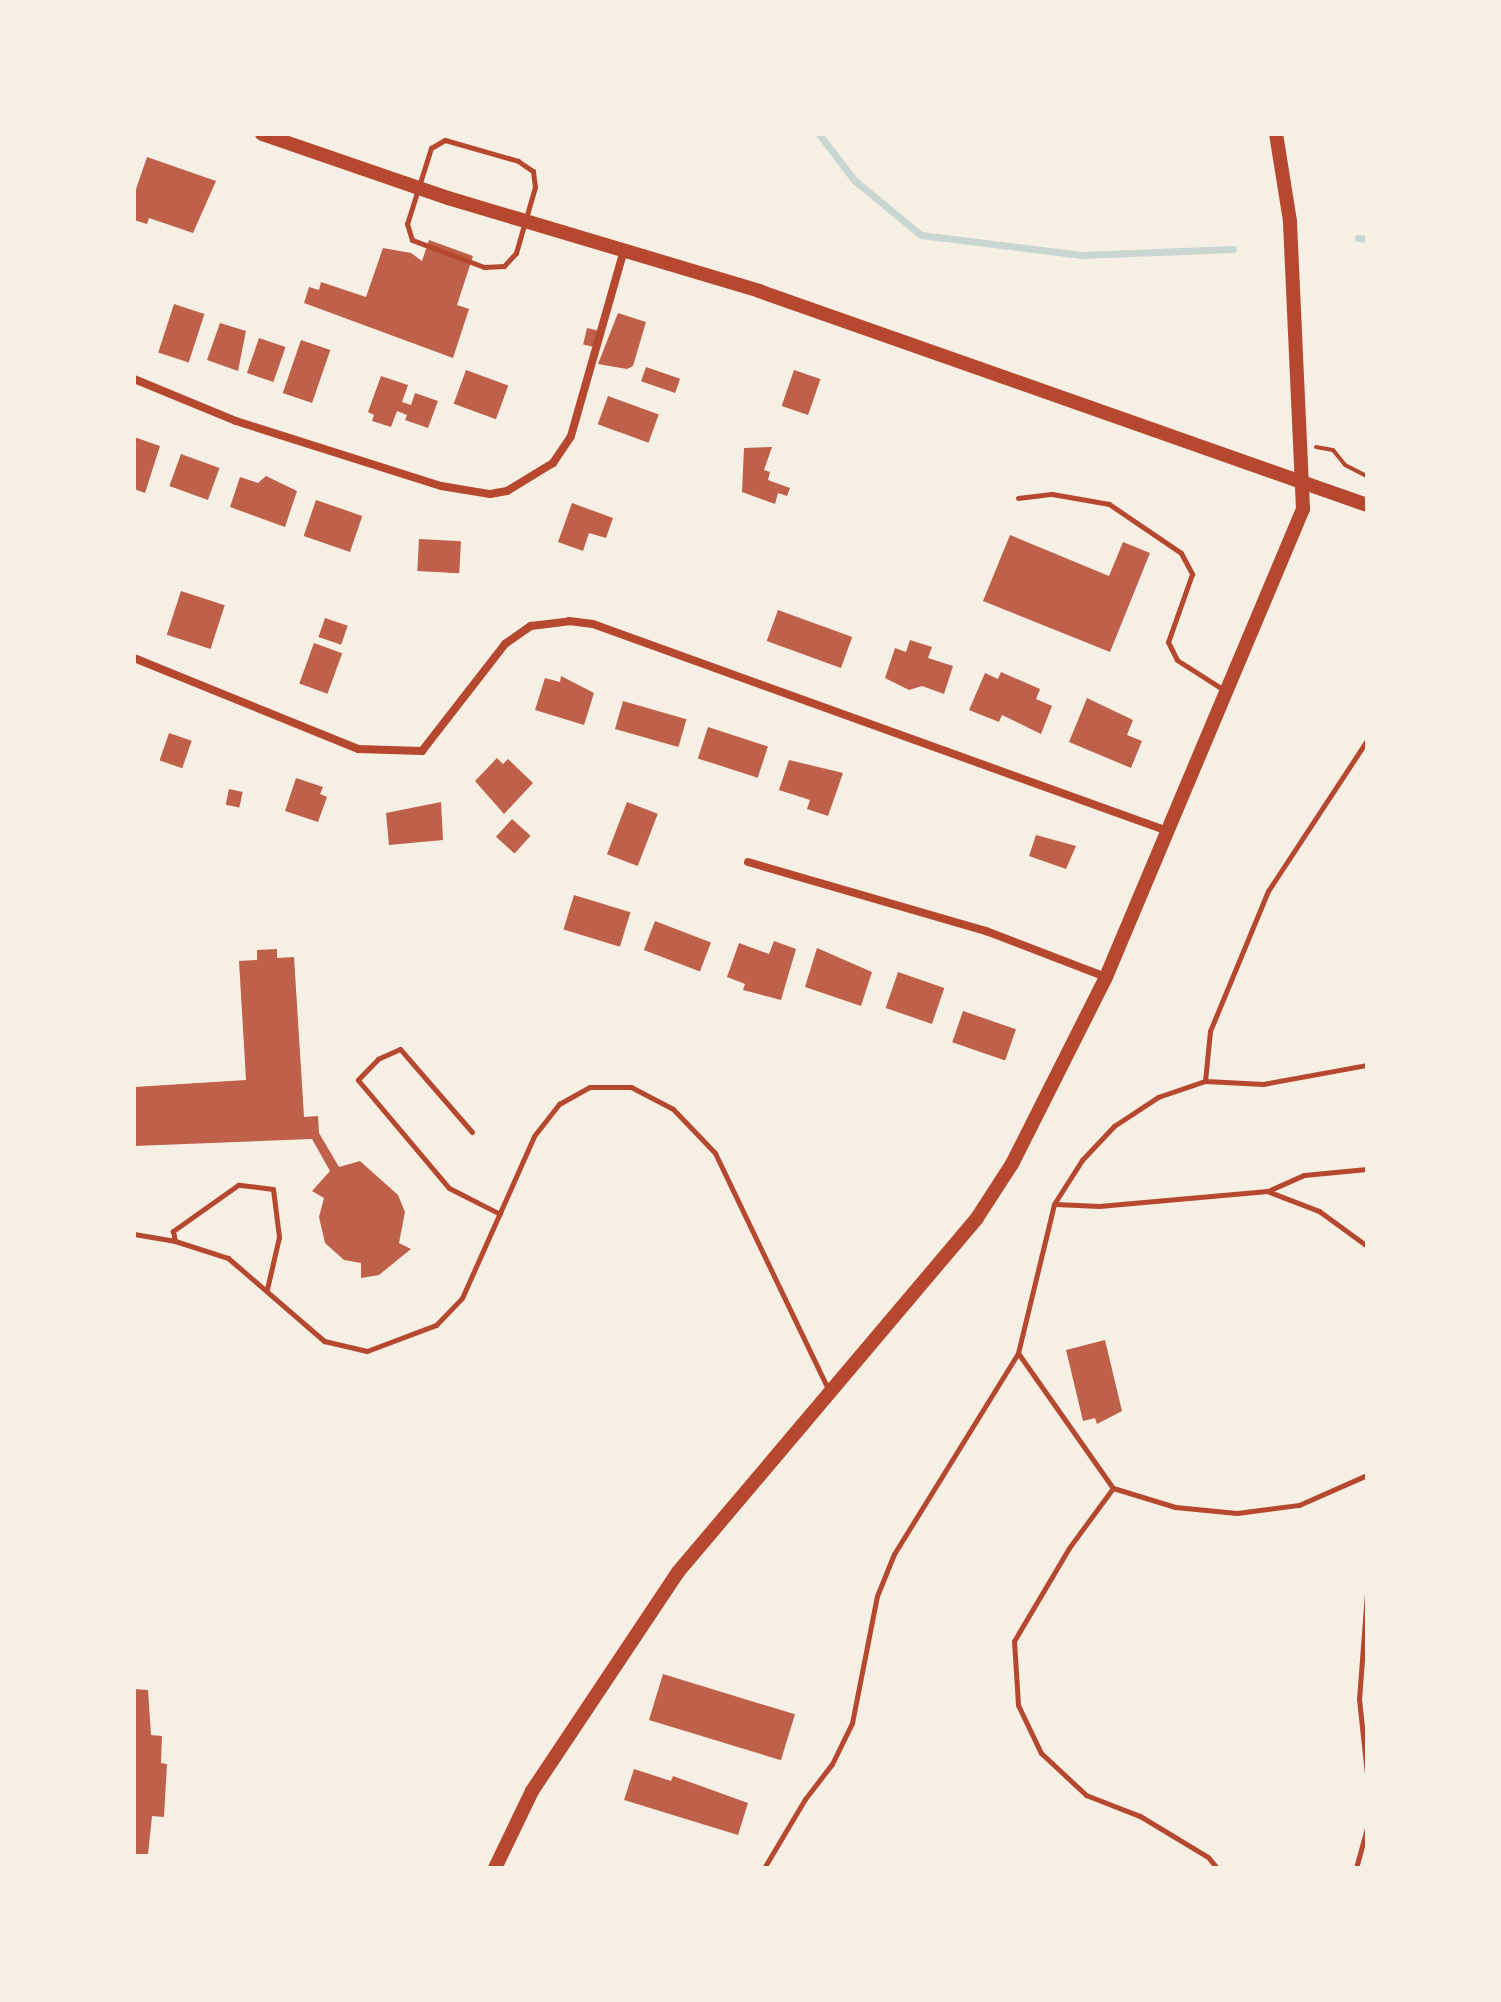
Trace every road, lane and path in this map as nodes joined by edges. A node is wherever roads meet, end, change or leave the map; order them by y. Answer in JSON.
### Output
{"nodes":[{"id":1,"x":262,"y":134,"type":"edge"},
{"id":2,"x":1276,"y":134,"type":"edge"},
{"id":3,"x":419,"y":188,"type":"junction"},
{"id":4,"x":526,"y":221,"type":"junction"},
{"id":5,"x":624,"y":250,"type":"junction"},
{"id":6,"x":134,"y":379,"type":"edge"},
{"id":7,"x":1302,"y":445,"type":"junction"},
{"id":8,"x":1367,"y":476,"type":"edge"},
{"id":9,"x":1303,"y":484,"type":"junction"},
{"id":10,"x":1018,"y":498,"type":"dead end"},
{"id":11,"x":1367,"y":505,"type":"edge"},
{"id":12,"x":134,"y":658,"type":"edge"},
{"id":13,"x":1225,"y":691,"type":"junction"},
{"id":14,"x":1367,"y":740,"type":"edge"},
{"id":15,"x":1170,"y":832,"type":"junction"},
{"id":16,"x":748,"y":862,"type":"dead end"},
{"id":17,"x":1106,"y":977,"type":"junction"},
{"id":18,"x":1367,"y":1065,"type":"edge"},
{"id":19,"x":1205,"y":1081,"type":"junction"},
{"id":20,"x":472,"y":1132,"type":"dead end"},
{"id":21,"x":1367,"y":1169,"type":"edge"},
{"id":22,"x":1267,"y":1191,"type":"junction"},
{"id":23,"x":1054,"y":1204,"type":"junction"},
{"id":24,"x":500,"y":1214,"type":"junction"},
{"id":25,"x":134,"y":1234,"type":"edge"},
{"id":26,"x":175,"y":1241,"type":"junction"},
{"id":27,"x":1367,"y":1246,"type":"edge"},
{"id":28,"x":267,"y":1289,"type":"junction"},
{"id":29,"x":1018,"y":1353,"type":"junction"},
{"id":30,"x":831,"y":1395,"type":"junction"},
{"id":31,"x":1367,"y":1475,"type":"edge"},
{"id":32,"x":1113,"y":1488,"type":"junction"},
{"id":33,"x":1367,"y":1593,"type":"edge"},
{"id":34,"x":1367,"y":1713,"type":"edge"},
{"id":35,"x":1360,"y":1717,"type":"junction"},
{"id":36,"x":1367,"y":1774,"type":"edge"},
{"id":37,"x":1367,"y":1828,"type":"edge"},
{"id":38,"x":495,"y":1868,"type":"edge"},
{"id":39,"x":764,"y":1868,"type":"edge"},
{"id":40,"x":1217,"y":1868,"type":"edge"},
{"id":41,"x":1356,"y":1868,"type":"edge"}],
"edges":[{"from":1,"to":3,"type":"main road"},
{"from":2,"to":7,"type":"main road"},
{"from":3,"to":4,"type":"main road"},
{"from":3,"to":4,"type":"lane"},
{"from":3,"to":4,"type":"lane"},
{"from":4,"to":5,"type":"main road"},
{"from":5,"to":6,"type":"street"},
{"from":5,"to":9,"type":"main road"},
{"from":7,"to":8,"type":"path"},
{"from":7,"to":9,"type":"main road"},
{"from":9,"to":11,"type":"main road"},
{"from":9,"to":13,"type":"main road"},
{"from":10,"to":13,"type":"lane"},
{"from":12,"to":15,"type":"street"},
{"from":13,"to":15,"type":"main road"},
{"from":14,"to":19,"type":"lane"},
{"from":15,"to":17,"type":"main road"},
{"from":16,"to":17,"type":"street"},
{"from":17,"to":30,"type":"main road"},
{"from":18,"to":19,"type":"lane"},
{"from":19,"to":23,"type":"lane"},
{"from":20,"to":24,"type":"lane"},
{"from":21,"to":22,"type":"lane"},
{"from":22,"to":23,"type":"lane"},
{"from":22,"to":27,"type":"lane"},
{"from":23,"to":29,"type":"lane"},
{"from":24,"to":28,"type":"lane"},
{"from":24,"to":30,"type":"lane"},
{"from":25,"to":26,"type":"lane"},
{"from":26,"to":28,"type":"lane"},
{"from":26,"to":28,"type":"lane"},
{"from":29,"to":32,"type":"lane"},
{"from":29,"to":39,"type":"lane"},
{"from":30,"to":38,"type":"main road"},
{"from":31,"to":32,"type":"lane"},
{"from":32,"to":40,"type":"lane"},
{"from":33,"to":35,"type":"lane"},
{"from":34,"to":35,"type":"lane"},
{"from":35,"to":36,"type":"lane"},
{"from":37,"to":41,"type":"lane"}]}
